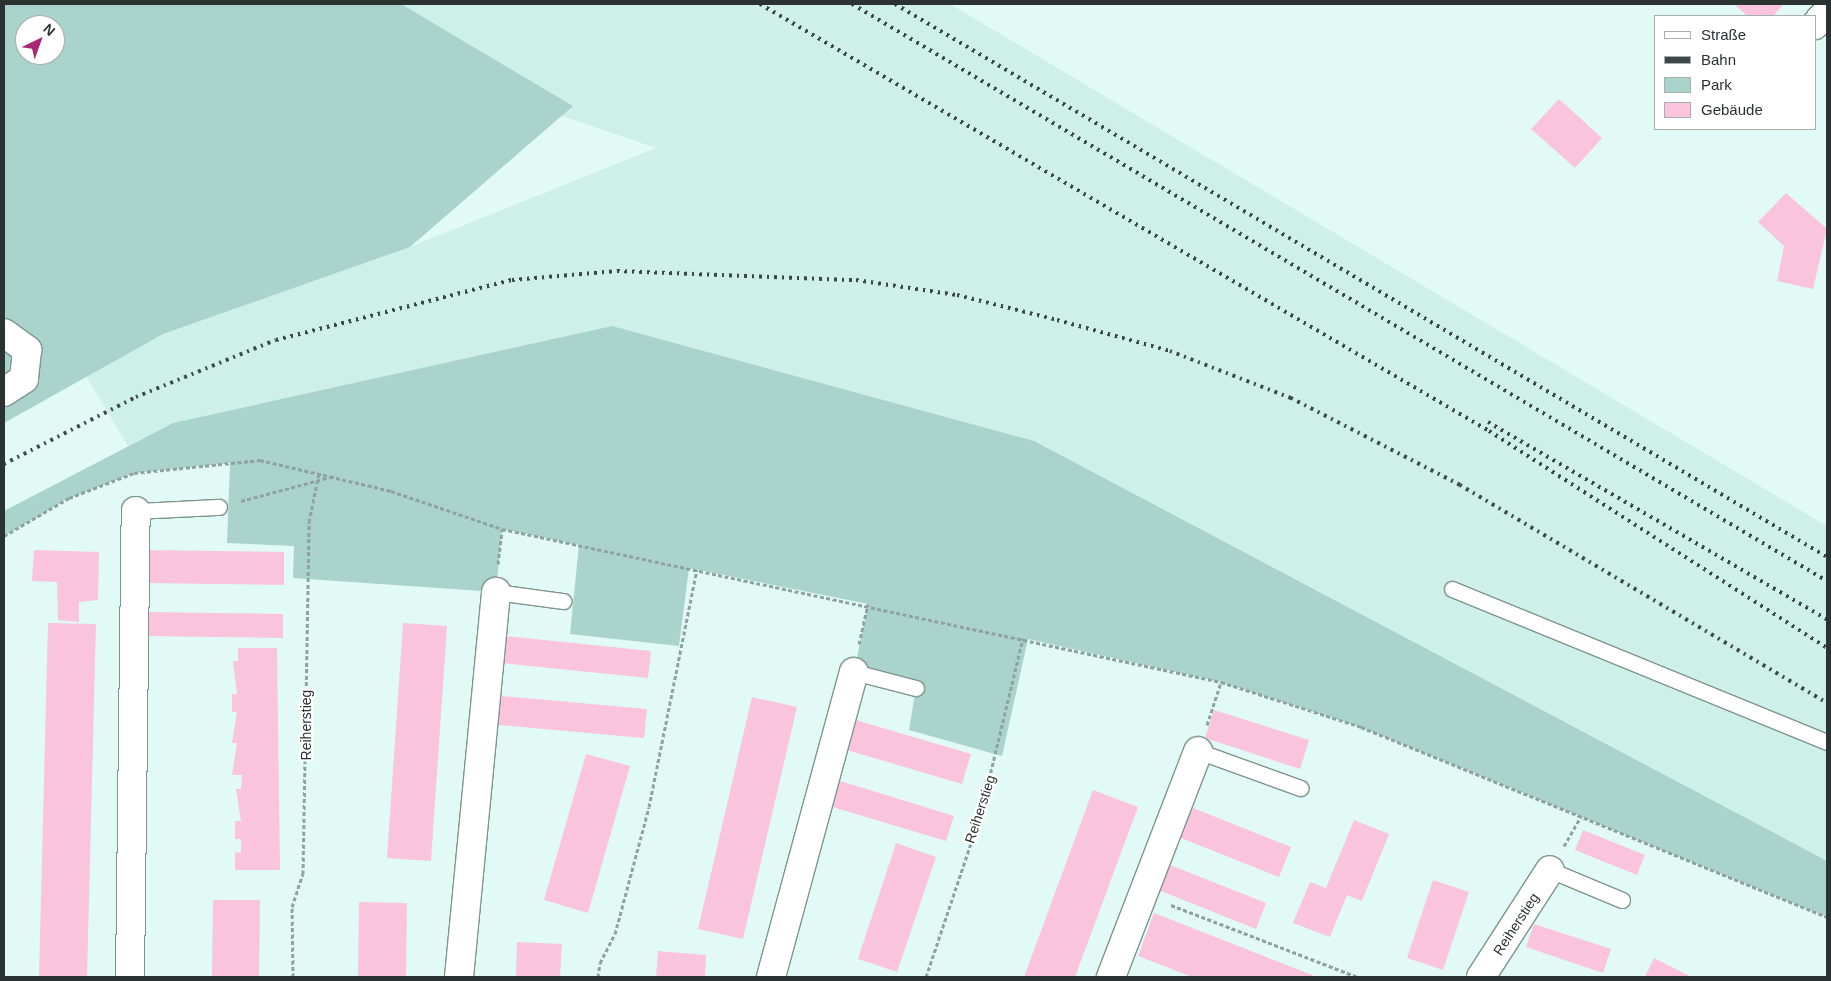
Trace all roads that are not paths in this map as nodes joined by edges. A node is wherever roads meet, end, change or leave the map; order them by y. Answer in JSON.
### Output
{"nodes":[{"id":1,"x":1827,"y":12,"type":"edge"},
{"id":2,"x":1816,"y":24,"type":"edge"},
{"id":3,"x":4,"y":334,"type":"edge"},
{"id":4,"x":4,"y":392,"type":"edge"},
{"id":5,"x":219,"y":507,"type":"road end"},
{"id":6,"x":136,"y":511,"type":"joint"},
{"id":7,"x":1452,"y":589,"type":"dead end"},
{"id":8,"x":496,"y":592,"type":"joint"},
{"id":9,"x":563,"y":601,"type":"dead end"},
{"id":10,"x":854,"y":672,"type":"joint"},
{"id":11,"x":916,"y":688,"type":"dead end"},
{"id":12,"x":1827,"y":742,"type":"edge"},
{"id":13,"x":1198,"y":751,"type":"joint"},
{"id":14,"x":1300,"y":788,"type":"dead end"},
{"id":15,"x":1550,"y":870,"type":"joint"},
{"id":16,"x":1622,"y":900,"type":"dead end"},
{"id":17,"x":130,"y":977,"type":"edge"},
{"id":18,"x":459,"y":977,"type":"edge"},
{"id":19,"x":771,"y":977,"type":"edge"},
{"id":20,"x":1111,"y":977,"type":"edge"},
{"id":21,"x":1481,"y":977,"type":"edge"}],
"edges":[{"from":1,"to":2,"type":"street"},
{"from":3,"to":4,"type":"street"},
{"from":5,"to":6,"type":"lane"},
{"from":6,"to":17,"type":"street"},
{"from":7,"to":12,"type":"lane"},
{"from":8,"to":9,"type":"lane"},
{"from":8,"to":18,"type":"street"},
{"from":10,"to":11,"type":"lane"},
{"from":10,"to":19,"type":"street"},
{"from":13,"to":14,"type":"lane"},
{"from":13,"to":20,"type":"street"},
{"from":15,"to":16,"type":"lane"},
{"from":15,"to":21,"type":"street","name":"Reiherstieg"}]}
